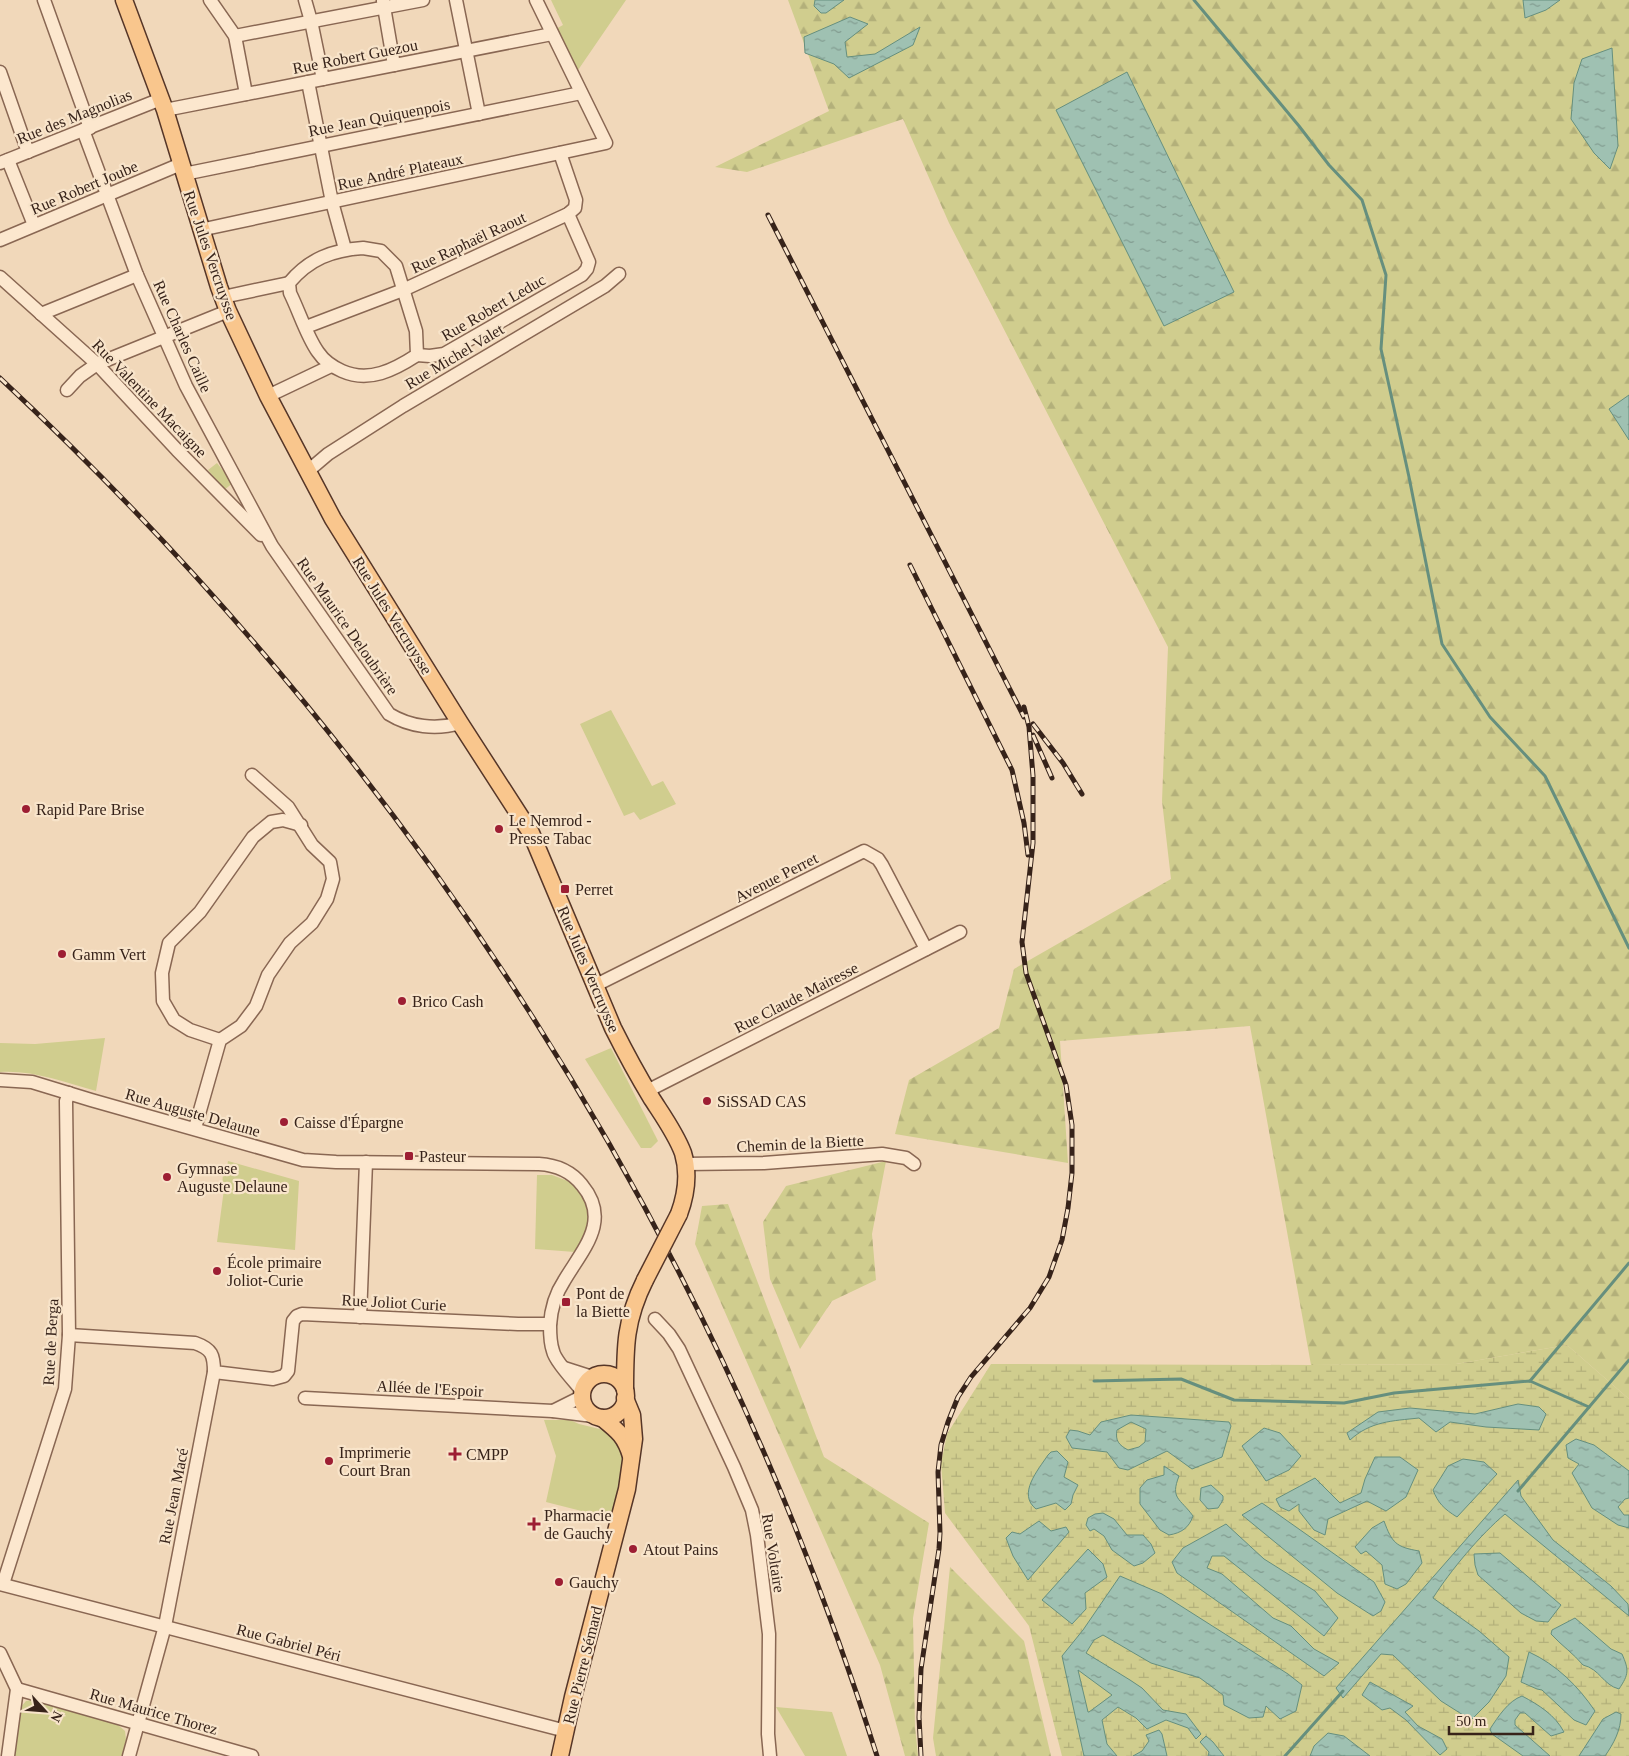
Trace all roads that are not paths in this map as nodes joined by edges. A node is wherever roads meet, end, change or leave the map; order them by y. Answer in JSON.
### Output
{"nodes":[{"id":1,"x":44,"y":0,"type":"edge"},
{"id":2,"x":124,"y":0,"type":"edge"},
{"id":3,"x":210,"y":0,"type":"edge"},
{"id":4,"x":305,"y":0,"type":"edge"},
{"id":5,"x":422,"y":0,"type":"edge"},
{"id":6,"x":456,"y":0,"type":"edge"},
{"id":7,"x":536,"y":0,"type":"edge"},
{"id":8,"x":383,"y":4,"type":"edge"},
{"id":9,"x":311,"y":21,"type":"junction"},
{"id":10,"x":552,"y":34,"type":"junction"},
{"id":11,"x":235,"y":36,"type":"junction"},
{"id":12,"x":466,"y":51,"type":"junction"},
{"id":13,"x":394,"y":65,"type":"junction"},
{"id":14,"x":0,"y":72,"type":"edge"},
{"id":15,"x":323,"y":79,"type":"junction"},
{"id":16,"x":308,"y":82,"type":"junction"},
{"id":17,"x":581,"y":93,"type":"junction"},
{"id":18,"x":246,"y":94,"type":"junction"},
{"id":19,"x":163,"y":105,"type":"junction"},
{"id":20,"x":480,"y":114,"type":"junction"},
{"id":21,"x":87,"y":129,"type":"junction"},
{"id":22,"x":321,"y":146,"type":"junction"},
{"id":23,"x":28,"y":152,"type":"junction"},
{"id":24,"x":560,"y":153,"type":"junction"},
{"id":25,"x":4,"y":162,"type":"edge"},
{"id":26,"x":182,"y":169,"type":"junction"},
{"id":27,"x":108,"y":195,"type":"junction"},
{"id":28,"x":332,"y":202,"type":"junction"},
{"id":29,"x":568,"y":214,"type":"junction"},
{"id":30,"x":34,"y":226,"type":"junction"},
{"id":31,"x":200,"y":230,"type":"junction"},
{"id":32,"x":0,"y":240,"type":"edge"},
{"id":33,"x":345,"y":249,"type":"junction"},
{"id":34,"x":619,"y":274,"type":"dead end"},
{"id":35,"x":138,"y":275,"type":"junction"},
{"id":36,"x":0,"y":277,"type":"edge"},
{"id":37,"x":289,"y":283,"type":"junction"},
{"id":38,"x":403,"y":290,"type":"junction"},
{"id":39,"x":226,"y":304,"type":"junction"},
{"id":40,"x":41,"y":314,"type":"junction"},
{"id":41,"x":306,"y":327,"type":"junction"},
{"id":42,"x":163,"y":337,"type":"junction"},
{"id":43,"x":417,"y":356,"type":"junction"},
{"id":44,"x":98,"y":364,"type":"junction"},
{"id":45,"x":331,"y":366,"type":"junction"},
{"id":46,"x":67,"y":390,"type":"dead end"},
{"id":47,"x":268,"y":396,"type":"junction"},
{"id":48,"x":308,"y":471,"type":"junction"},
{"id":49,"x":272,"y":546,"type":"junction"},
{"id":50,"x":460,"y":723,"type":"junction"},
{"id":51,"x":252,"y":775,"type":"dead end"},
{"id":52,"x":301,"y":825,"type":"junction"},
{"id":53,"x":960,"y":932,"type":"dead end"},
{"id":54,"x":926,"y":949,"type":"junction"},
{"id":55,"x":596,"y":985,"type":"junction"},
{"id":56,"x":220,"y":1040,"type":"junction"},
{"id":57,"x":0,"y":1080,"type":"edge"},
{"id":58,"x":647,"y":1091,"type":"junction"},
{"id":59,"x":68,"y":1093,"type":"junction"},
{"id":60,"x":195,"y":1128,"type":"junction"},
{"id":61,"x":366,"y":1162,"type":"junction"},
{"id":62,"x":685,"y":1164,"type":"junction"},
{"id":63,"x":914,"y":1164,"type":"dead end"},
{"id":64,"x":645,"y":1280,"type":"joint"},
{"id":65,"x":360,"y":1317,"type":"junction"},
{"id":66,"x":655,"y":1319,"type":"dead end"},
{"id":67,"x":550,"y":1324,"type":"junction"},
{"id":68,"x":69,"y":1335,"type":"junction"},
{"id":69,"x":625,"y":1347,"type":"junction"},
{"id":70,"x":564,"y":1368,"type":"junction"},
{"id":71,"x":214,"y":1372,"type":"junction"},
{"id":72,"x":596,"y":1376,"type":"junction"},
{"id":73,"x":582,"y":1394,"type":"junction"},
{"id":74,"x":625,"y":1394,"type":"junction"},
{"id":75,"x":305,"y":1398,"type":"dead end"},
{"id":76,"x":553,"y":1411,"type":"junction"},
{"id":77,"x":598,"y":1417,"type":"junction"},
{"id":78,"x":632,"y":1458,"type":"junction"},
{"id":79,"x":2,"y":1584,"type":"edge"},
{"id":80,"x":165,"y":1626,"type":"junction"},
{"id":81,"x":0,"y":1653,"type":"edge"},
{"id":82,"x":17,"y":1689,"type":"junction"},
{"id":83,"x":138,"y":1723,"type":"junction"},
{"id":84,"x":566,"y":1731,"type":"junction"},
{"id":85,"x":8,"y":1756,"type":"edge"},
{"id":86,"x":129,"y":1756,"type":"edge"},
{"id":87,"x":252,"y":1756,"type":"edge"},
{"id":88,"x":560,"y":1756,"type":"edge"},
{"id":89,"x":770,"y":1756,"type":"edge"}],
"edges":[{"from":1,"to":21,"type":"street","name":"Rue Charles Caille"},
{"from":2,"to":19,"type":"main road","name":"Rue Jules Vercruysse"},
{"from":3,"to":11,"type":"street"},
{"from":4,"to":9,"type":"street"},
{"from":5,"to":8,"type":"street"},
{"from":6,"to":12,"type":"street"},
{"from":7,"to":10,"type":"street"},
{"from":8,"to":9,"type":"street"},
{"from":8,"to":13,"type":"street"},
{"from":9,"to":11,"type":"street"},
{"from":9,"to":15,"type":"street"},
{"from":10,"to":12,"type":"street","name":"Rue Robert Guezou"},
{"from":10,"to":17,"type":"street"},
{"from":11,"to":18,"type":"street"},
{"from":12,"to":13,"type":"street","name":"Rue Robert Guezou"},
{"from":12,"to":20,"type":"street"},
{"from":13,"to":15,"type":"street","name":"Rue Robert Guezou"},
{"from":14,"to":23,"type":"street"},
{"from":15,"to":16,"type":"street","name":"Rue Robert Guezou"},
{"from":16,"to":18,"type":"street","name":"Rue Robert Guezou"},
{"from":16,"to":22,"type":"street"},
{"from":17,"to":20,"type":"street","name":"Rue Jean Quiquenpois"},
{"from":17,"to":24,"type":"street","name":"Rue André Plateaux"},
{"from":18,"to":19,"type":"street","name":"Rue Robert Guezou"},
{"from":19,"to":21,"type":"street","name":"Rue des Magnolias"},
{"from":19,"to":26,"type":"main road","name":"Rue Jules Vercruysse"},
{"from":20,"to":22,"type":"street","name":"Rue Jean Quiquenpois"},
{"from":21,"to":23,"type":"street","name":"Rue des Magnolias"},
{"from":21,"to":27,"type":"street","name":"Rue Charles Caille"},
{"from":22,"to":26,"type":"street","name":"Rue Jean Quiquenpois"},
{"from":22,"to":28,"type":"street"},
{"from":23,"to":25,"type":"street","name":"Rue des Magnolias"},
{"from":24,"to":28,"type":"street","name":"Rue André Plateaux"},
{"from":24,"to":29,"type":"street"},
{"from":25,"to":30,"type":"street"},
{"from":26,"to":27,"type":"street","name":"Rue Robert Joube"},
{"from":26,"to":31,"type":"main road","name":"Rue Jules Vercruysse"},
{"from":27,"to":30,"type":"street","name":"Rue Robert Joube"},
{"from":27,"to":35,"type":"street","name":"Rue Charles Caille"},
{"from":28,"to":31,"type":"street","name":"Rue André Plateaux"},
{"from":28,"to":33,"type":"street"},
{"from":29,"to":38,"type":"street","name":"Rue Raphaël Raout"},
{"from":29,"to":43,"type":"street","name":"Rue Robert Leduc"},
{"from":30,"to":32,"type":"street","name":"Rue Robert Joube"},
{"from":31,"to":39,"type":"main road","name":"Rue Jules Vercruysse"},
{"from":33,"to":37,"type":"street","name":"Rue Raphaël Raout"},
{"from":33,"to":38,"type":"street","name":"Rue Raphaël Raout"},
{"from":34,"to":48,"type":"street","name":"Rue Michel Valet"},
{"from":35,"to":40,"type":"street"},
{"from":35,"to":42,"type":"street","name":"Rue Charles Caille"},
{"from":36,"to":40,"type":"street","name":"Rue Valentine Macaigne"},
{"from":37,"to":39,"type":"street"},
{"from":37,"to":41,"type":"street"},
{"from":38,"to":41,"type":"street"},
{"from":38,"to":43,"type":"street","name":"Rue Robert Leduc"},
{"from":39,"to":42,"type":"street"},
{"from":39,"to":47,"type":"main road","name":"Rue Jules Vercruysse"},
{"from":40,"to":44,"type":"street","name":"Rue Valentine Macaigne"},
{"from":41,"to":45,"type":"street"},
{"from":42,"to":44,"type":"street"},
{"from":42,"to":49,"type":"street","name":"Rue Charles Caille"},
{"from":43,"to":45,"type":"street"},
{"from":44,"to":46,"type":"street"},
{"from":44,"to":49,"type":"street","name":"Rue Valentine Macaigne"},
{"from":45,"to":47,"type":"street"},
{"from":47,"to":48,"type":"main road","name":"Rue Jules Vercruysse"},
{"from":48,"to":50,"type":"main road","name":"Rue Jules Vercruysse"},
{"from":49,"to":50,"type":"street","name":"Rue Maurice Deloubrière"},
{"from":50,"to":55,"type":"main road","name":"Rue Jules Vercruysse"},
{"from":51,"to":52,"type":"street"},
{"from":52,"to":56,"type":"street"},
{"from":52,"to":56,"type":"street"},
{"from":53,"to":54,"type":"street","name":"Rue Claude Mairesse"},
{"from":54,"to":55,"type":"street","name":"Avenue Perret"},
{"from":54,"to":58,"type":"street","name":"Rue Claude Mairesse"},
{"from":55,"to":58,"type":"main road","name":"Rue Jules Vercruysse"},
{"from":56,"to":60,"type":"street"},
{"from":57,"to":59,"type":"street","name":"Rue Auguste Delaune"},
{"from":58,"to":62,"type":"main road","name":"Rue Jules Vercruysse"},
{"from":59,"to":60,"type":"street","name":"Rue Auguste Delaune"},
{"from":59,"to":68,"type":"street","name":"Rue de Berga"},
{"from":60,"to":61,"type":"street","name":"Rue Auguste Delaune"},
{"from":61,"to":65,"type":"street"},
{"from":61,"to":67,"type":"street","name":"Rue Auguste Delaune"},
{"from":62,"to":63,"type":"street","name":"Chemin de la Biette"},
{"from":62,"to":64,"type":"main road","name":"Rue Jules Vercruysse","bridge":true},
{"from":64,"to":69,"type":"main road","name":"Rue Pierre Sémard"},
{"from":65,"to":67,"type":"street","name":"Rue Joliot Curie"},
{"from":65,"to":71,"type":"street","name":"Rue Joliot Curie"},
{"from":66,"to":89,"type":"street","name":"Rue Voltaire"},
{"from":67,"to":70,"type":"street"},
{"from":68,"to":71,"type":"street"},
{"from":68,"to":79,"type":"street","name":"Rue de Berga"},
{"from":69,"to":72,"type":"main road"},
{"from":69,"to":74,"type":"main road","name":"Rue Pierre Sémard"},
{"from":70,"to":72,"type":"street"},
{"from":70,"to":73,"type":"street"},
{"from":71,"to":80,"type":"street","name":"Rue Jean Macé"},
{"from":72,"to":73,"type":"main road"},
{"from":72,"to":74,"type":"main road"},
{"from":73,"to":76,"type":"street"},
{"from":73,"to":77,"type":"main road"},
{"from":74,"to":77,"type":"main road"},
{"from":74,"to":78,"type":"main road","name":"Rue Pierre Sémard"},
{"from":75,"to":76,"type":"street","name":"Allée de l'Espoir"},
{"from":76,"to":77,"type":"street","name":"Allée de l'Espoir"},
{"from":77,"to":78,"type":"main road"},
{"from":78,"to":84,"type":"main road","name":"Rue Pierre Sémard"},
{"from":79,"to":80,"type":"street","name":"Rue Gabriel Péri"},
{"from":80,"to":83,"type":"street","name":"Rue Jean Macé"},
{"from":80,"to":84,"type":"street","name":"Rue Gabriel Péri"},
{"from":81,"to":82,"type":"street"},
{"from":82,"to":83,"type":"street","name":"Rue Maurice Thorez"},
{"from":82,"to":85,"type":"street"},
{"from":83,"to":86,"type":"street","name":"Rue Jean Macé"},
{"from":83,"to":87,"type":"street","name":"Rue Maurice Thorez"},
{"from":84,"to":88,"type":"main road","name":"Rue Pierre Sémard"}]}
